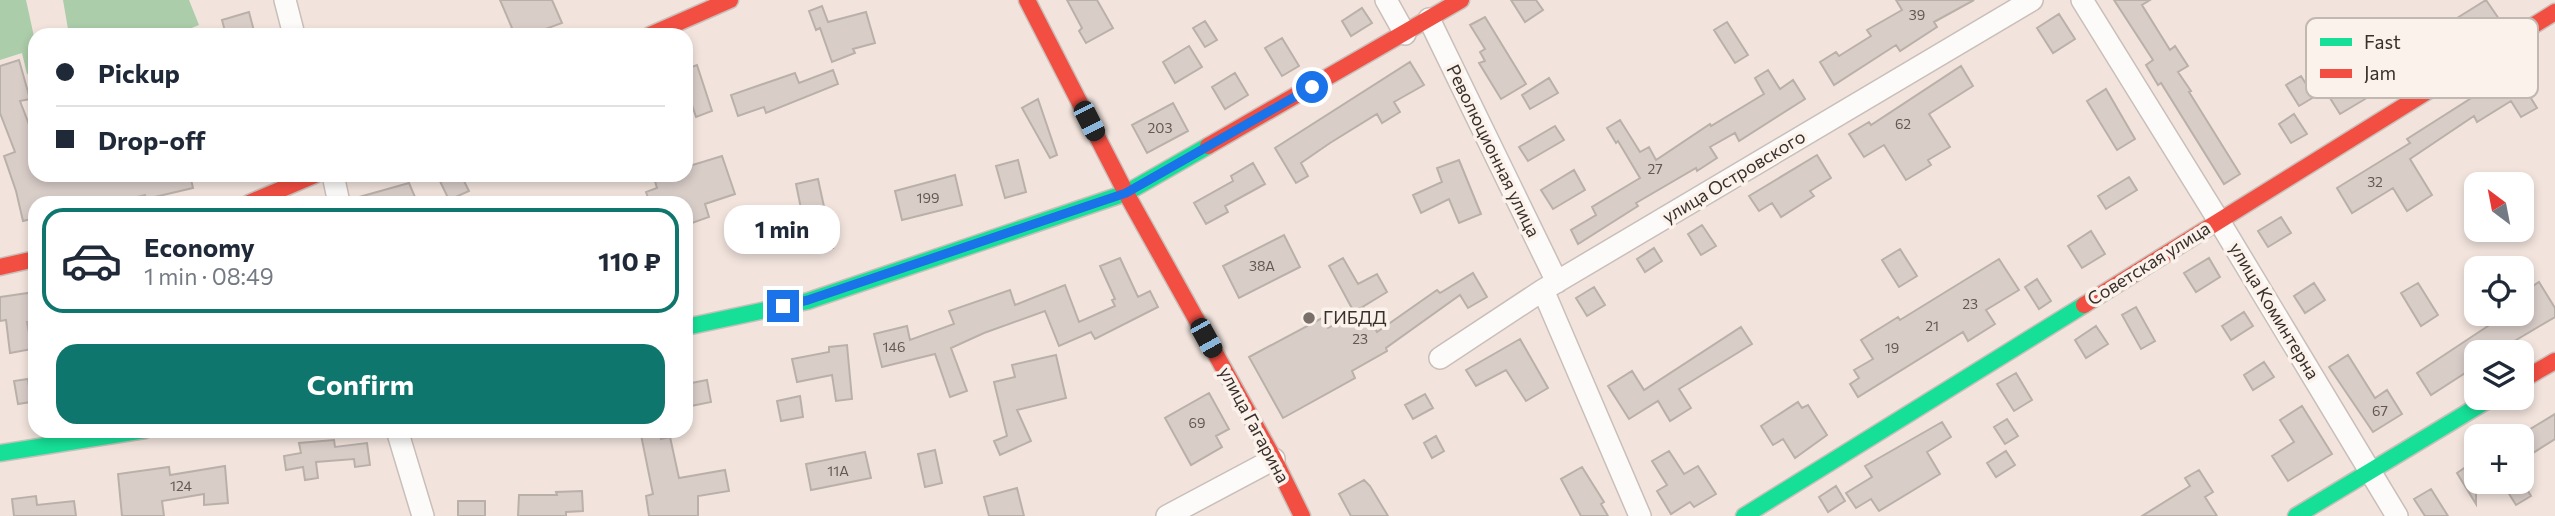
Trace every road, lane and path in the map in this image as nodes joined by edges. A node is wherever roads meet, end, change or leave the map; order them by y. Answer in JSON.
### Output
{"nodes":[{"id":1,"x":285,"y":0,"type":"edge"},
{"id":2,"x":730,"y":0,"type":"edge"},
{"id":3,"x":1027,"y":0,"type":"edge"},
{"id":4,"x":1386,"y":0,"type":"edge"},
{"id":5,"x":1461,"y":0,"type":"edge"},
{"id":6,"x":2032,"y":0,"type":"edge"},
{"id":7,"x":2082,"y":0,"type":"edge"},
{"id":8,"x":2555,"y":12,"type":"edge"},
{"id":9,"x":1429,"y":19,"type":"junction"},
{"id":10,"x":2538,"y":23,"type":"edge"},
{"id":11,"x":293,"y":28,"type":"edge"},
{"id":12,"x":666,"y":28,"type":"edge"},
{"id":13,"x":1405,"y":34,"type":"junction"},
{"id":14,"x":2417,"y":98,"type":"edge"},
{"id":15,"x":298,"y":182,"type":"edge"},
{"id":16,"x":1126,"y":193,"type":"junction"},
{"id":17,"x":266,"y":196,"type":"edge"},
{"id":18,"x":2219,"y":221,"type":"junction"},
{"id":19,"x":28,"y":261,"type":"edge"},
{"id":20,"x":0,"y":267,"type":"edge"},
{"id":21,"x":1550,"y":286,"type":"junction"},
{"id":22,"x":693,"y":325,"type":"edge"},
{"id":23,"x":1440,"y":358,"type":"dead end"},
{"id":24,"x":2555,"y":360,"type":"edge"},
{"id":25,"x":2534,"y":373,"type":"edge"},
{"id":26,"x":2471,"y":410,"type":"edge"},
{"id":27,"x":95,"y":438,"type":"edge"},
{"id":28,"x":399,"y":438,"type":"edge"},
{"id":29,"x":0,"y":453,"type":"edge"},
{"id":30,"x":1273,"y":459,"type":"junction"},
{"id":31,"x":2370,"y":470,"type":"junction"},
{"id":32,"x":423,"y":516,"type":"edge"},
{"id":33,"x":1167,"y":516,"type":"edge"},
{"id":34,"x":1302,"y":516,"type":"edge"},
{"id":35,"x":1640,"y":516,"type":"edge"},
{"id":36,"x":1744,"y":516,"type":"edge"},
{"id":37,"x":2296,"y":516,"type":"edge"},
{"id":38,"x":2397,"y":516,"type":"edge"}],
"edges":[{"from":1,"to":11,"type":"street"},
{"from":2,"to":12,"type":"street"},
{"from":3,"to":16,"type":"street","name":"улица Гагарина"},
{"from":4,"to":13,"type":"street"},
{"from":5,"to":9,"type":"street"},
{"from":6,"to":21,"type":"street","name":"улица Островского"},
{"from":7,"to":18,"type":"street","name":"улица Коминтерна"},
{"from":8,"to":10,"type":"street","name":"Советская улица"},
{"from":9,"to":13,"type":"street"},
{"from":9,"to":21,"type":"street","name":"Революционная улица"},
{"from":13,"to":16,"type":"street"},
{"from":14,"to":18,"type":"street","name":"Советская улица"},
{"from":15,"to":17,"type":"street"},
{"from":16,"to":22,"type":"street"},
{"from":16,"to":30,"type":"street","name":"улица Гагарина"},
{"from":18,"to":31,"type":"street","name":"улица Коминтерна"},
{"from":18,"to":36,"type":"street","name":"Советская улица"},
{"from":19,"to":20,"type":"street"},
{"from":21,"to":23,"type":"street","name":"улица Островского"},
{"from":21,"to":35,"type":"street","name":"Революционная улица"},
{"from":24,"to":25,"type":"street"},
{"from":26,"to":31,"type":"street"},
{"from":27,"to":29,"type":"street"},
{"from":28,"to":32,"type":"street"},
{"from":30,"to":33,"type":"street"},
{"from":30,"to":34,"type":"street","name":"улица Гагарина"},
{"from":31,"to":37,"type":"street"},
{"from":31,"to":38,"type":"street","name":"улица Коминтерна"}]}
